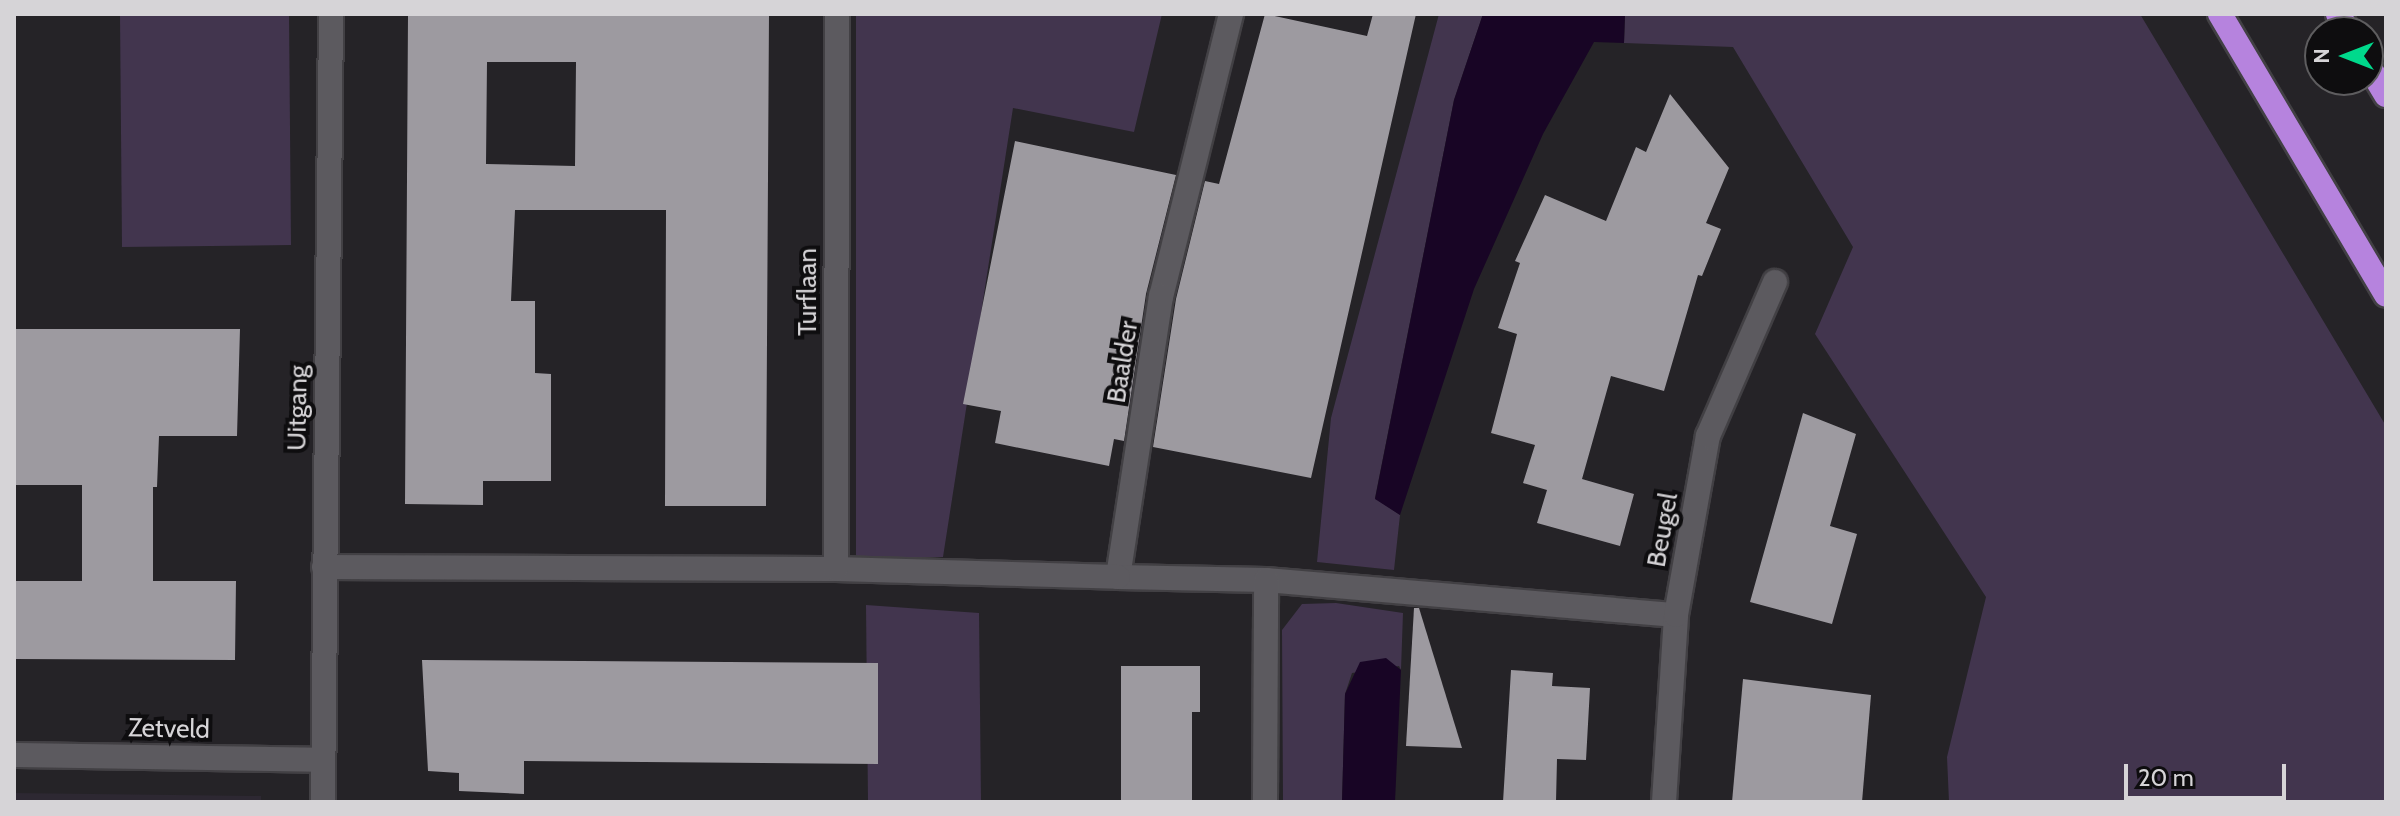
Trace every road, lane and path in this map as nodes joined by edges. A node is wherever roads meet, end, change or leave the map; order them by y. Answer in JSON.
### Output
{"nodes":[{"id":1,"x":331,"y":14,"type":"edge"},
{"id":2,"x":837,"y":14,"type":"edge"},
{"id":3,"x":1231,"y":14,"type":"edge"},
{"id":4,"x":2220,"y":14,"type":"edge"},
{"id":5,"x":1775,"y":282,"type":"dead end"},
{"id":6,"x":2386,"y":295,"type":"edge"},
{"id":7,"x":324,"y":567,"type":"junction"},
{"id":8,"x":836,"y":569,"type":"junction"},
{"id":9,"x":1118,"y":577,"type":"junction"},
{"id":10,"x":1266,"y":580,"type":"junction"},
{"id":11,"x":1676,"y":615,"type":"junction"},
{"id":12,"x":14,"y":755,"type":"edge"},
{"id":13,"x":322,"y":760,"type":"junction"},
{"id":14,"x":323,"y":802,"type":"edge"},
{"id":15,"x":1265,"y":802,"type":"edge"},
{"id":16,"x":1664,"y":802,"type":"edge"}],
"edges":[{"from":1,"to":7,"type":"street","name":"Uitgang"},
{"from":2,"to":8,"type":"street","name":"Turflaan"},
{"from":3,"to":9,"type":"street","name":"Baalder"},
{"from":4,"to":6,"type":"highway"},
{"from":5,"to":11,"type":"street","name":"Beugel"},
{"from":7,"to":8,"type":"street"},
{"from":7,"to":13,"type":"street","name":"Uitgang"},
{"from":8,"to":9,"type":"street"},
{"from":9,"to":10,"type":"street"},
{"from":10,"to":11,"type":"street"},
{"from":10,"to":15,"type":"street"},
{"from":11,"to":16,"type":"street","name":"Beugel"},
{"from":12,"to":13,"type":"street","name":"Zetveld"},
{"from":13,"to":14,"type":"street","name":"Uitgang"}]}
